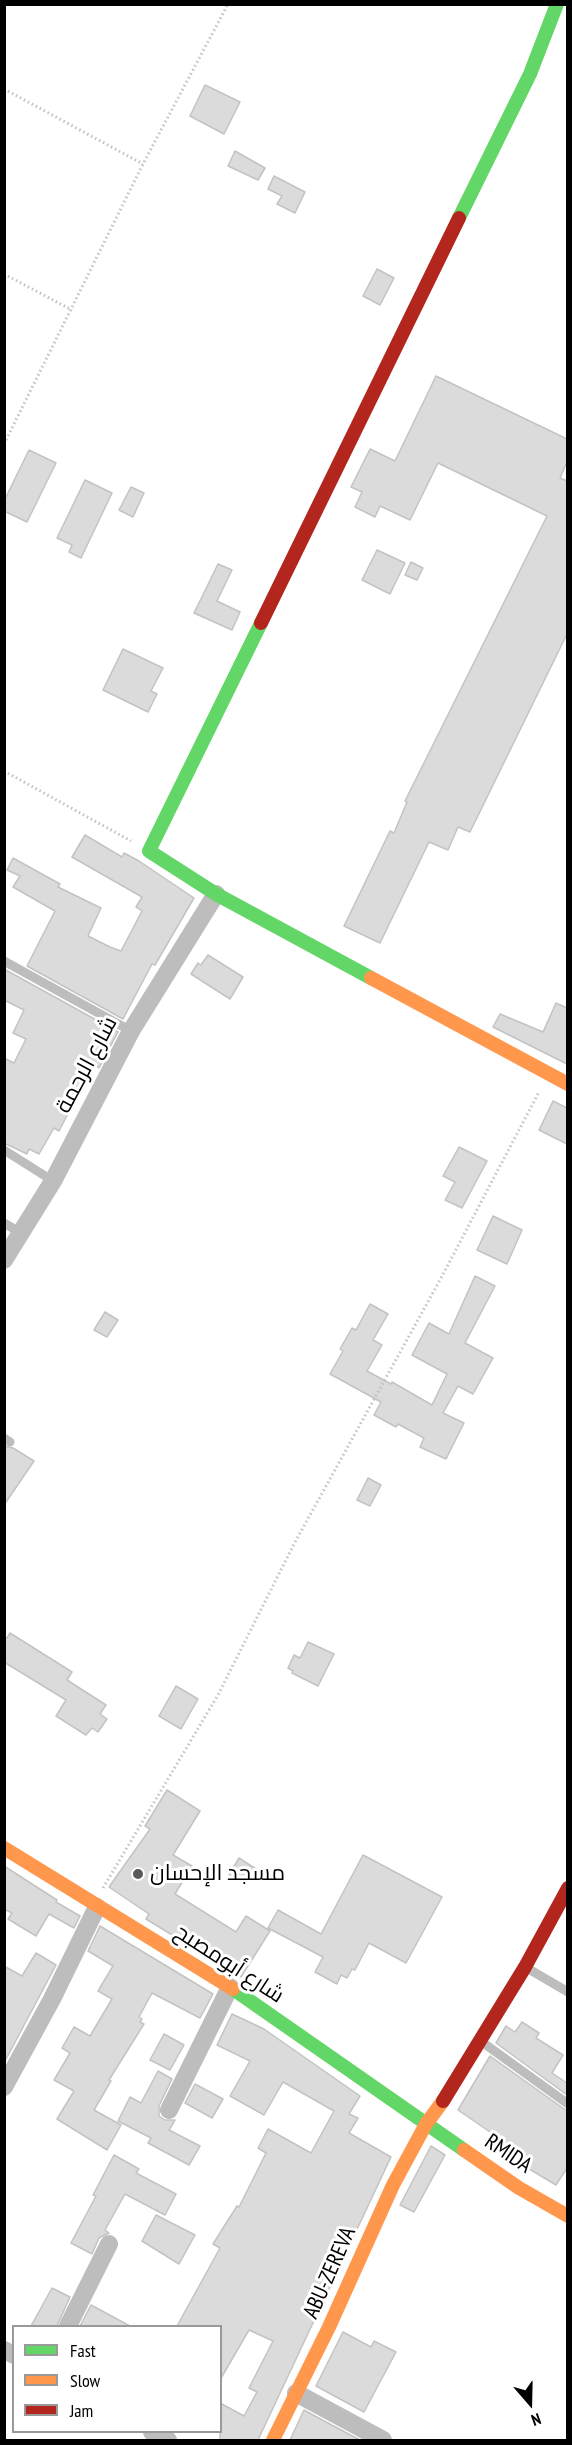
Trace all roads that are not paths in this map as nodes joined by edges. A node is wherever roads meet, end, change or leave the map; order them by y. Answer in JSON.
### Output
{"nodes":[{"id":1,"x":556,"y":4,"type":"edge"},
{"id":2,"x":216,"y":894,"type":"junction"},
{"id":3,"x":4,"y":961,"type":"edge"},
{"id":4,"x":131,"y":1031,"type":"junction"},
{"id":5,"x":567,"y":1084,"type":"edge"},
{"id":6,"x":4,"y":1150,"type":"edge"},
{"id":7,"x":53,"y":1180,"type":"junction"},
{"id":8,"x":4,"y":1223,"type":"edge"},
{"id":9,"x":21,"y":1233,"type":"junction"},
{"id":10,"x":4,"y":1260,"type":"edge"},
{"id":11,"x":4,"y":1848,"type":"edge"},
{"id":12,"x":567,"y":1888,"type":"edge"},
{"id":13,"x":97,"y":1907,"type":"junction"},
{"id":14,"x":525,"y":1967,"type":"junction"},
{"id":15,"x":230,"y":1987,"type":"junction"},
{"id":16,"x":567,"y":1992,"type":"edge"},
{"id":17,"x":481,"y":2040,"type":"junction"},
{"id":18,"x":4,"y":2087,"type":"edge"},
{"id":19,"x":567,"y":2104,"type":"edge"},
{"id":20,"x":169,"y":2110,"type":"dead end"},
{"id":21,"x":426,"y":2124,"type":"junction"},
{"id":22,"x":567,"y":2216,"type":"edge"},
{"id":23,"x":109,"y":2244,"type":"dead end"},
{"id":24,"x":68,"y":2325,"type":"edge"},
{"id":25,"x":296,"y":2393,"type":"junction"},
{"id":26,"x":154,"y":2433,"type":"edge"},
{"id":27,"x":168,"y":2440,"type":"edge"},
{"id":28,"x":273,"y":2440,"type":"edge"},
{"id":29,"x":383,"y":2440,"type":"edge"}],
"edges":[{"from":1,"to":2,"type":"street"},
{"from":2,"to":4,"type":"street","name":"شارع الرحمة"},
{"from":2,"to":5,"type":"street"},
{"from":3,"to":4,"type":"lane"},
{"from":4,"to":7,"type":"street","name":"شارع الرحمة"},
{"from":6,"to":7,"type":"lane"},
{"from":7,"to":9,"type":"street","name":"شارع الرحمة"},
{"from":8,"to":9,"type":"lane"},
{"from":9,"to":10,"type":"street","name":"شارع الرحمة"},
{"from":11,"to":13,"type":"street","name":"شارع أبومصبح"},
{"from":12,"to":14,"type":"street","name":"ABU-ZEREVA"},
{"from":13,"to":15,"type":"street","name":"شارع أبومصبح"},
{"from":13,"to":18,"type":"street"},
{"from":14,"to":16,"type":"lane"},
{"from":14,"to":17,"type":"street","name":"ABU-ZEREVA"},
{"from":15,"to":20,"type":"street"},
{"from":15,"to":21,"type":"street","name":"شارع أبومصبح"},
{"from":17,"to":19,"type":"lane"},
{"from":17,"to":21,"type":"street","name":"ABU-ZEREVA"},
{"from":21,"to":22,"type":"street","name":"RMIDA"},
{"from":21,"to":25,"type":"street","name":"ABU-ZEREVA"},
{"from":23,"to":24,"type":"street"},
{"from":25,"to":28,"type":"street","name":"ABU-ZEREVA"},
{"from":25,"to":29,"type":"street"},
{"from":26,"to":27,"type":"street"}]}
